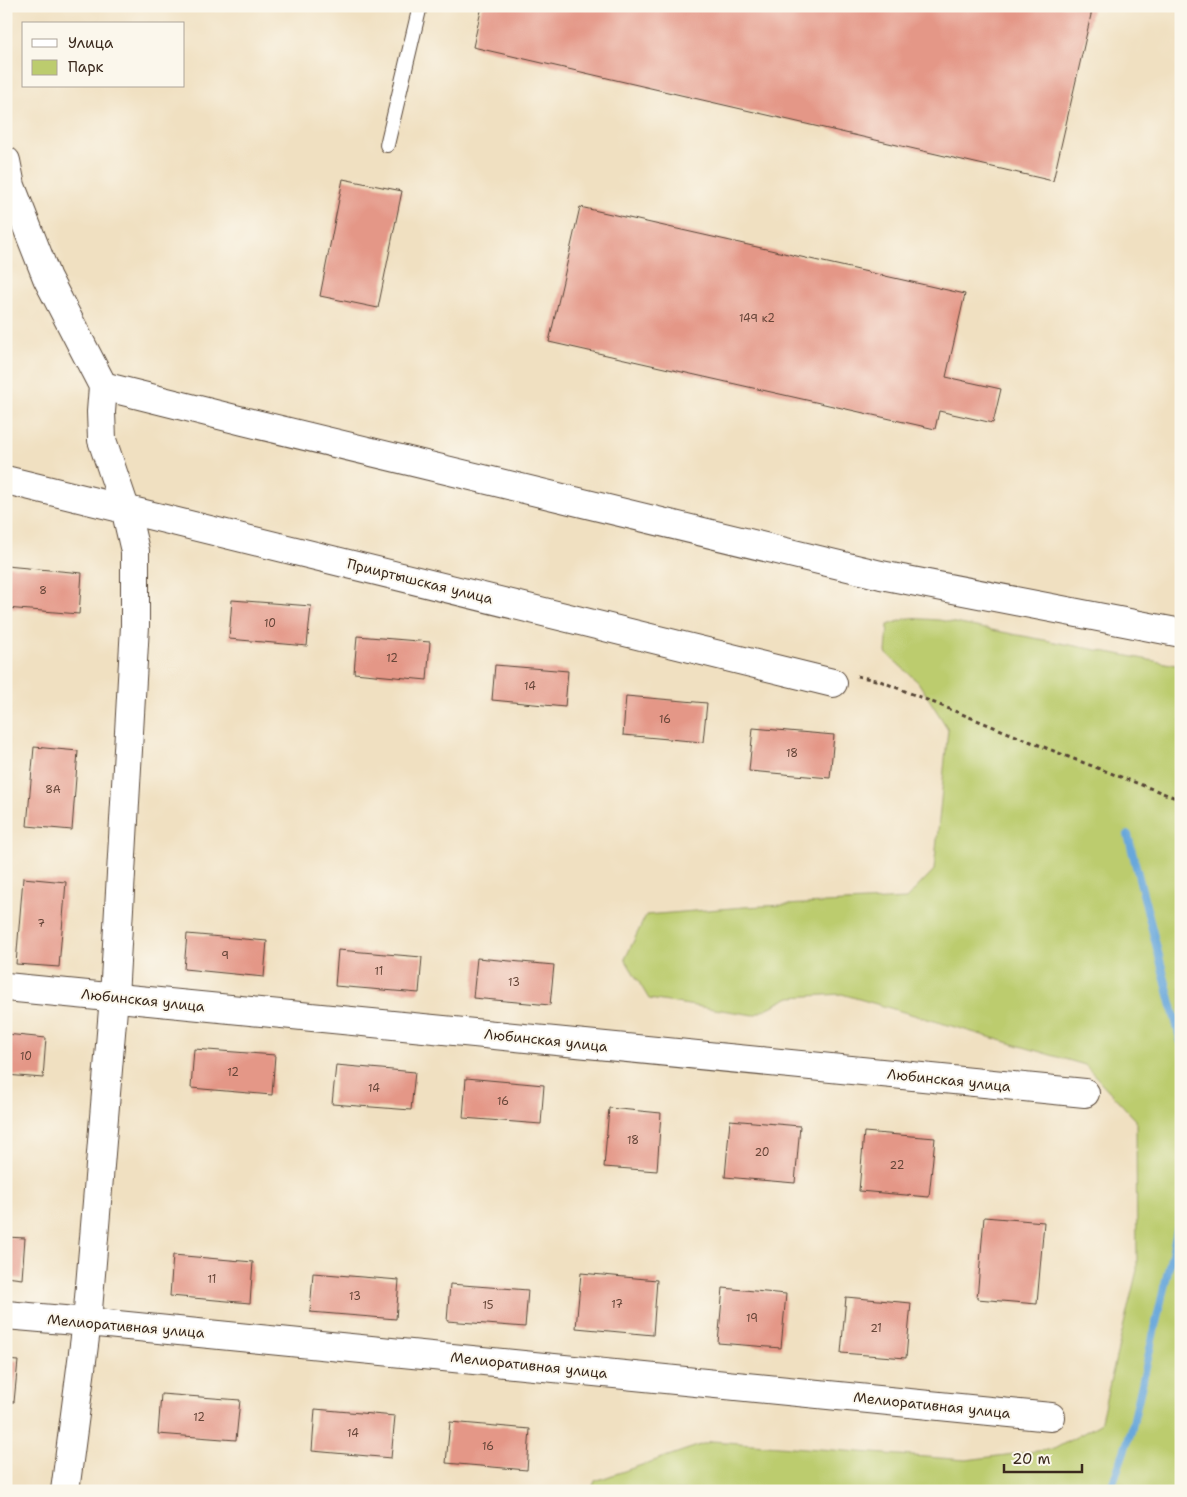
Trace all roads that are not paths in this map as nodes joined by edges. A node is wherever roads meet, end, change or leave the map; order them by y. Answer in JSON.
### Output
{"nodes":[{"id":1,"x":420,"y":6,"type":"edge"},
{"id":2,"x":387,"y":145,"type":"dead end"},
{"id":3,"x":6,"y":161,"type":"edge"},
{"id":4,"x":103,"y":386,"type":"junction"},
{"id":5,"x":6,"y":480,"type":"edge"},
{"id":6,"x":125,"y":508,"type":"junction"},
{"id":7,"x":1181,"y":633,"type":"edge"},
{"id":8,"x":833,"y":683,"type":"road end"},
{"id":9,"x":6,"y":987,"type":"edge"},
{"id":10,"x":114,"y":997,"type":"junction"},
{"id":11,"x":1085,"y":1093,"type":"dead end"},
{"id":12,"x":6,"y":1316,"type":"edge"},
{"id":13,"x":88,"y":1322,"type":"junction"},
{"id":14,"x":1052,"y":1417,"type":"dead end"},
{"id":15,"x":65,"y":1491,"type":"edge"}],
"edges":[{"from":1,"to":2,"type":"lane"},
{"from":3,"to":4,"type":"street"},
{"from":4,"to":6,"type":"street"},
{"from":4,"to":7,"type":"street"},
{"from":5,"to":6,"type":"street","name":"Прииртышская улица"},
{"from":6,"to":8,"type":"street","name":"Прииртышская улица"},
{"from":6,"to":10,"type":"street"},
{"from":9,"to":10,"type":"street","name":"Любинская улица"},
{"from":10,"to":11,"type":"street","name":"Любинская улица"},
{"from":10,"to":13,"type":"street"},
{"from":12,"to":13,"type":"street","name":"Мелиоративная улица"},
{"from":13,"to":14,"type":"street","name":"Мелиоративная улица"},
{"from":13,"to":15,"type":"street"}]}
